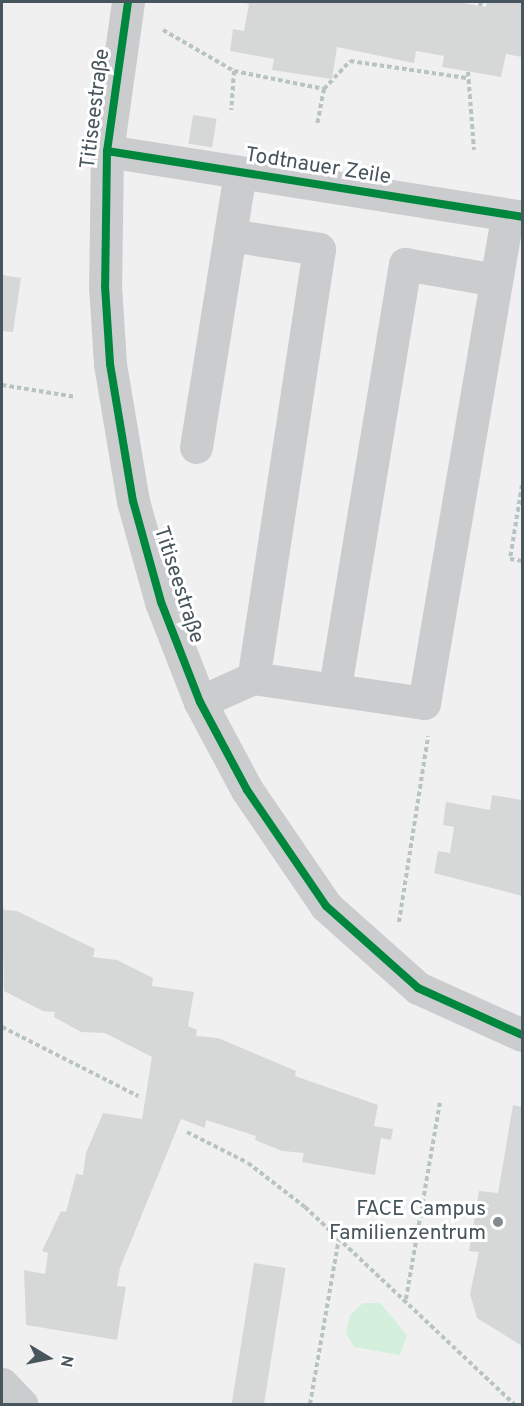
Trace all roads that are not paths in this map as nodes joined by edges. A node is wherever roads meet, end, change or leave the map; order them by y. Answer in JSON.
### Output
{"nodes":[{"id":1,"x":128,"y":2,"type":"edge"},
{"id":2,"x":107,"y":151,"type":"junction"},
{"id":3,"x":240,"y":173,"type":"junction"},
{"id":4,"x":515,"y":217,"type":"edge"},
{"id":5,"x":230,"y":235,"type":"junction"},
{"id":6,"x":496,"y":280,"type":"junction"},
{"id":7,"x":195,"y":447,"type":"dead end"},
{"id":8,"x":253,"y":678,"type":"junction"},
{"id":9,"x":335,"y":687,"type":"junction"},
{"id":10,"x":200,"y":702,"type":"junction"},
{"id":11,"x":522,"y":1035,"type":"edge"},
{"id":12,"x":2,"y":1383,"type":"edge"},
{"id":13,"x":21,"y":1404,"type":"edge"}],
"edges":[{"from":1,"to":2,"type":"street","name":"Titiseestraße"},
{"from":2,"to":3,"type":"street","name":"Todtnauer Zeile"},
{"from":2,"to":10,"type":"street","name":"Titiseestraße"},
{"from":3,"to":4,"type":"street","name":"Todtnauer Zeile"},
{"from":3,"to":5,"type":"street"},
{"from":4,"to":6,"type":"street"},
{"from":5,"to":7,"type":"street"},
{"from":5,"to":8,"type":"street"},
{"from":6,"to":9,"type":"street"},
{"from":6,"to":9,"type":"street"},
{"from":8,"to":9,"type":"street"},
{"from":8,"to":10,"type":"street"},
{"from":10,"to":11,"type":"street","name":"Titiseestraße"},
{"from":12,"to":13,"type":"street"}]}
